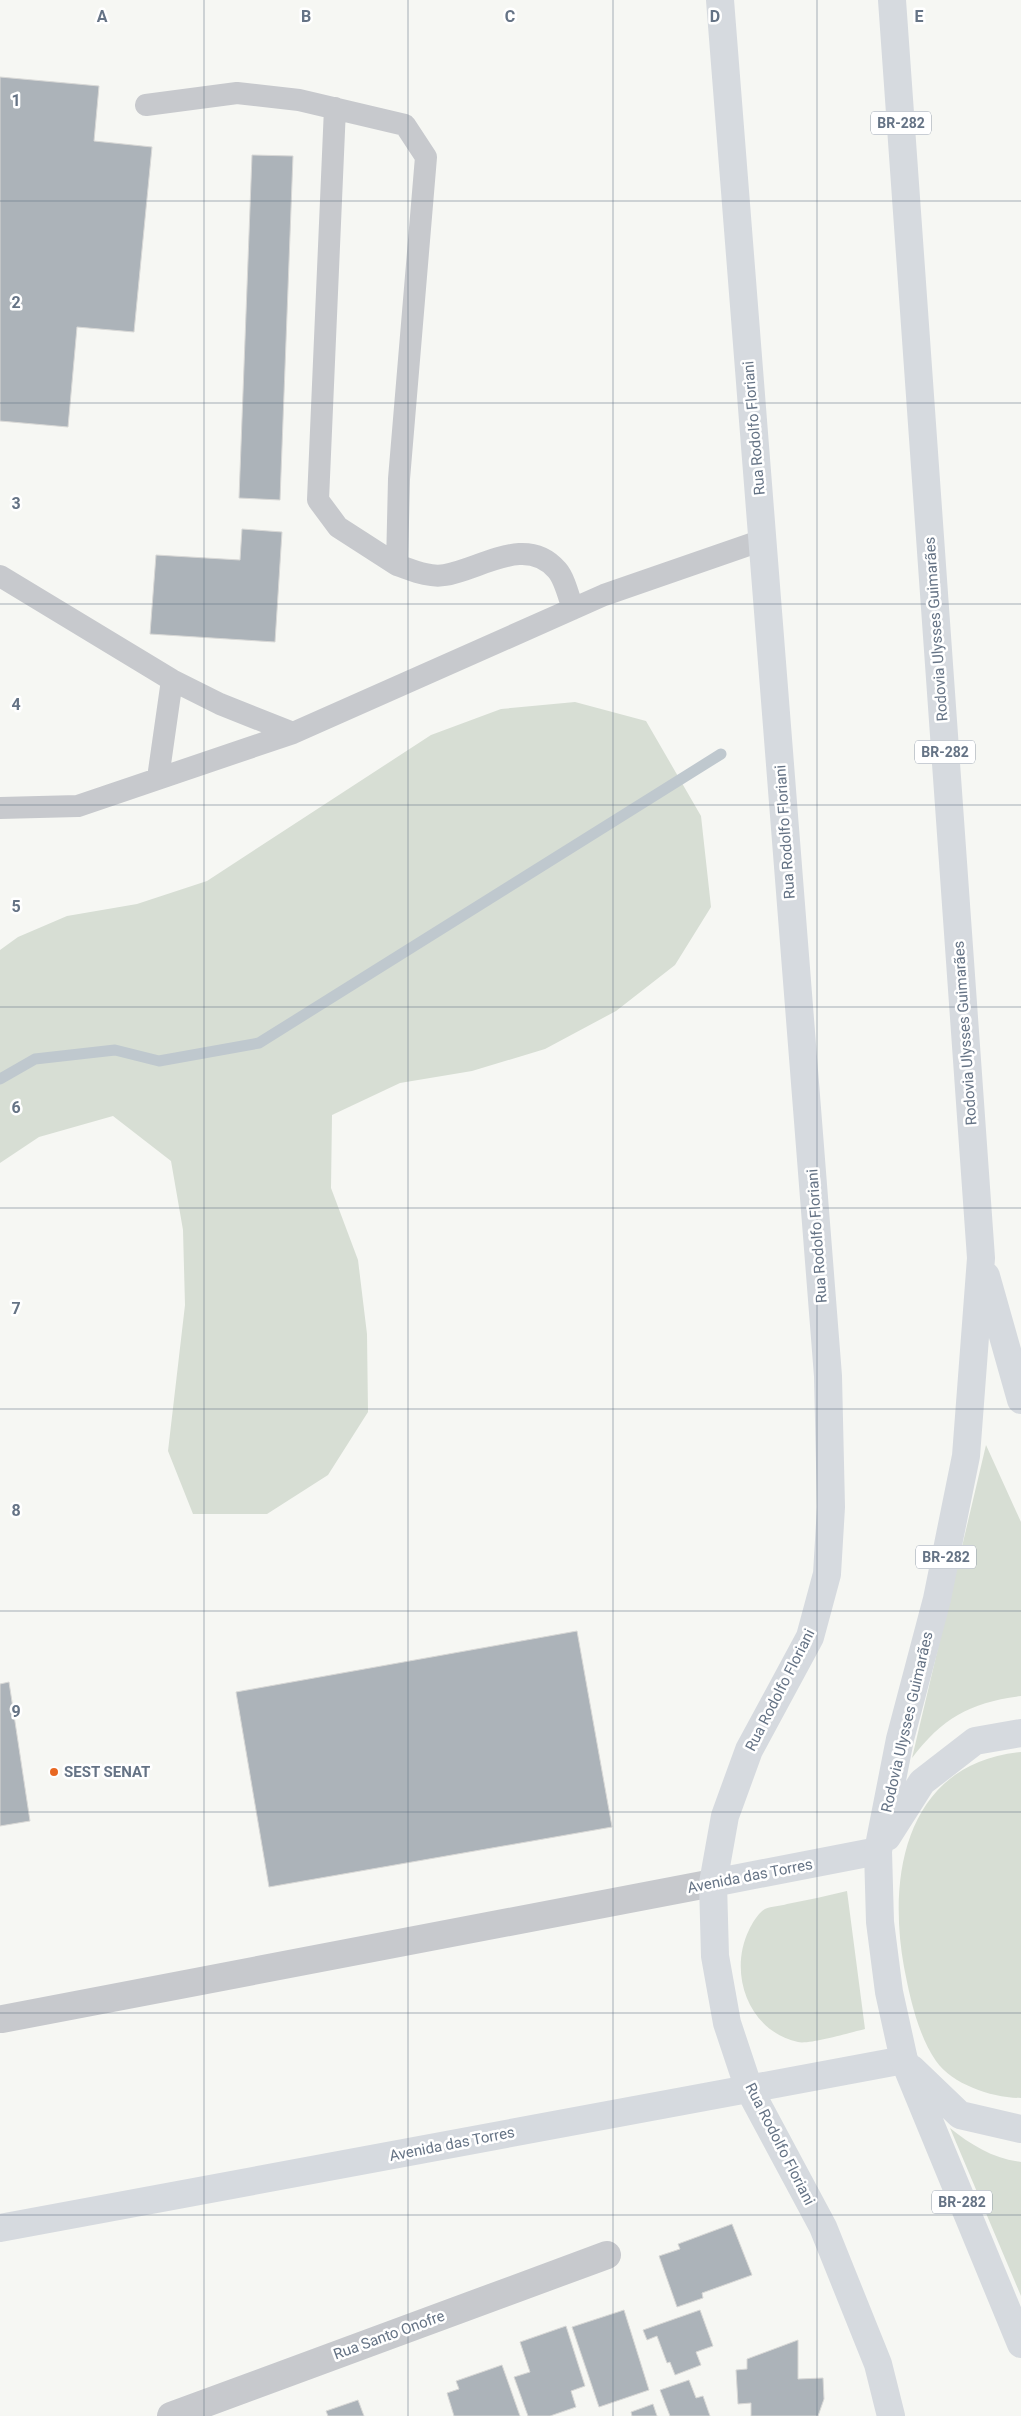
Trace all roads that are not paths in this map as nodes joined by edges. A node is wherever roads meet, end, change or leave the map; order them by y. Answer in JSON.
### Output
{"nodes":[{"id":1,"x":720,"y":0,"type":"edge"},
{"id":2,"x":892,"y":0,"type":"edge"},
{"id":3,"x":146,"y":105,"type":"dead end"},
{"id":4,"x":334,"y":108,"type":"junction"},
{"id":5,"x":763,"y":540,"type":"junction"},
{"id":6,"x":397,"y":565,"type":"junction"},
{"id":7,"x":0,"y":576,"type":"edge"},
{"id":8,"x":574,"y":609,"type":"junction"},
{"id":9,"x":172,"y":680,"type":"junction"},
{"id":10,"x":293,"y":734,"type":"junction"},
{"id":11,"x":158,"y":778,"type":"junction"},
{"id":12,"x":0,"y":808,"type":"edge"},
{"id":13,"x":981,"y":1258,"type":"junction"},
{"id":14,"x":1021,"y":1400,"type":"edge"},
{"id":15,"x":1021,"y":1733,"type":"edge"},
{"id":16,"x":878,"y":1851,"type":"junction"},
{"id":17,"x":713,"y":1883,"type":"junction"},
{"id":18,"x":2,"y":2019,"type":"dead end"},
{"id":19,"x":904,"y":2060,"type":"junction"},
{"id":20,"x":749,"y":2089,"type":"junction"},
{"id":21,"x":1021,"y":2129,"type":"edge"},
{"id":22,"x":0,"y":2228,"type":"edge"},
{"id":23,"x":607,"y":2255,"type":"dead end"},
{"id":24,"x":1021,"y":2344,"type":"edge"},
{"id":25,"x":171,"y":2416,"type":"edge"},
{"id":26,"x":891,"y":2416,"type":"edge"}],
"edges":[{"from":1,"to":5,"type":"main road","name":"Rua Rodolfo Floriani"},
{"from":2,"to":13,"type":"main road","name":"Rodovia Ulysses Guimarães","number":"BR-282"},
{"from":3,"to":4,"type":"lane"},
{"from":4,"to":6,"type":"lane"},
{"from":4,"to":6,"type":"lane"},
{"from":5,"to":8,"type":"lane"},
{"from":5,"to":17,"type":"main road","name":"Rua Rodolfo Floriani"},
{"from":6,"to":8,"type":"lane"},
{"from":7,"to":9,"type":"lane"},
{"from":8,"to":10,"type":"lane"},
{"from":9,"to":10,"type":"lane"},
{"from":9,"to":11,"type":"lane"},
{"from":10,"to":11,"type":"lane"},
{"from":11,"to":12,"type":"lane"},
{"from":13,"to":14,"type":"main road","name":"Rodovia Ulysses Guimarães","number":"BR-282"},
{"from":13,"to":16,"type":"main road","name":"Rodovia Ulysses Guimarães","number":"BR-282"},
{"from":15,"to":16,"type":"main road"},
{"from":16,"to":17,"type":"main road","name":"Avenida das Torres"},
{"from":16,"to":19,"type":"main road","name":"Rodovia Ulysses Guimarães","number":"BR-282"},
{"from":17,"to":18,"type":"street","name":"Avenida das Torres"},
{"from":17,"to":20,"type":"main road","name":"Rua Rodolfo Floriani"},
{"from":19,"to":20,"type":"main road","name":"Avenida das Torres"},
{"from":19,"to":21,"type":"main road"},
{"from":19,"to":24,"type":"main road","name":"Rodovia Ulysses Guimarães","number":"BR-282"},
{"from":20,"to":22,"type":"main road","name":"Avenida das Torres"},
{"from":20,"to":26,"type":"main road","name":"Rua Rodolfo Floriani"},
{"from":23,"to":25,"type":"street","name":"Rua Santo Onofre"}]}
